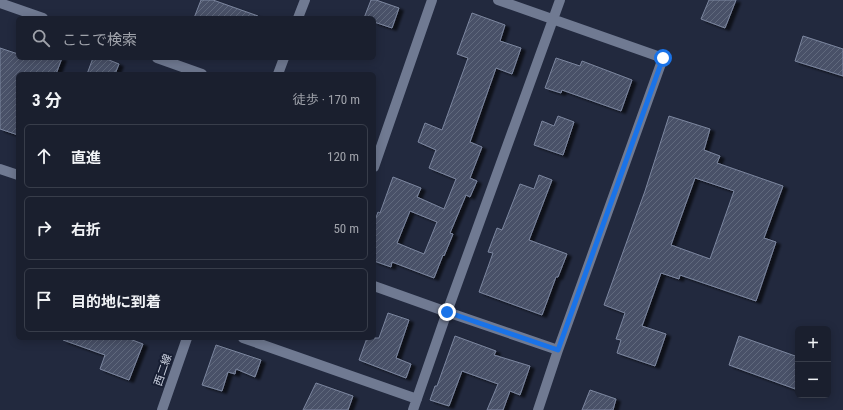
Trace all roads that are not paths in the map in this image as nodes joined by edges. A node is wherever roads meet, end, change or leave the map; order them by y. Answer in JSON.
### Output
{"nodes":[{"id":1,"x":305,"y":0,"type":"edge"},
{"id":2,"x":432,"y":0,"type":"edge"},
{"id":3,"x":498,"y":0,"type":"edge"},
{"id":4,"x":560,"y":0,"type":"edge"},
{"id":5,"x":0,"y":3,"type":"edge"},
{"id":6,"x":37,"y":16,"type":"edge"},
{"id":7,"x":299,"y":16,"type":"edge"},
{"id":8,"x":553,"y":19,"type":"junction"},
{"id":9,"x":162,"y":60,"type":"edge"},
{"id":10,"x":283,"y":60,"type":"edge"},
{"id":11,"x":196,"y":72,"type":"edge"},
{"id":12,"x":279,"y":72,"type":"edge"},
{"id":13,"x":376,"y":161,"type":"edge"},
{"id":14,"x":0,"y":169,"type":"edge"},
{"id":15,"x":16,"y":174,"type":"edge"},
{"id":16,"x":376,"y":287,"type":"edge"},
{"id":17,"x":447,"y":312,"type":"junction"},
{"id":18,"x":186,"y":340,"type":"edge"},
{"id":19,"x":249,"y":340,"type":"edge"},
{"id":20,"x":558,"y":350,"type":"junction"},
{"id":21,"x":417,"y":399,"type":"junction"},
{"id":22,"x":162,"y":410,"type":"edge"},
{"id":23,"x":413,"y":410,"type":"edge"},
{"id":24,"x":538,"y":410,"type":"edge"}],
"edges":[{"from":1,"to":7,"type":"street"},
{"from":2,"to":13,"type":"street"},
{"from":3,"to":8,"type":"street"},
{"from":4,"to":8,"type":"street"},
{"from":5,"to":6,"type":"street"},
{"from":8,"to":17,"type":"street"},
{"from":8,"to":20,"type":"street"},
{"from":9,"to":11,"type":"street"},
{"from":10,"to":12,"type":"street"},
{"from":14,"to":15,"type":"street"},
{"from":16,"to":17,"type":"street"},
{"from":17,"to":20,"type":"street"},
{"from":17,"to":21,"type":"street"},
{"from":18,"to":22,"type":"street","name":"西二線"},
{"from":19,"to":21,"type":"street"},
{"from":20,"to":24,"type":"street"},
{"from":21,"to":23,"type":"street"}]}
